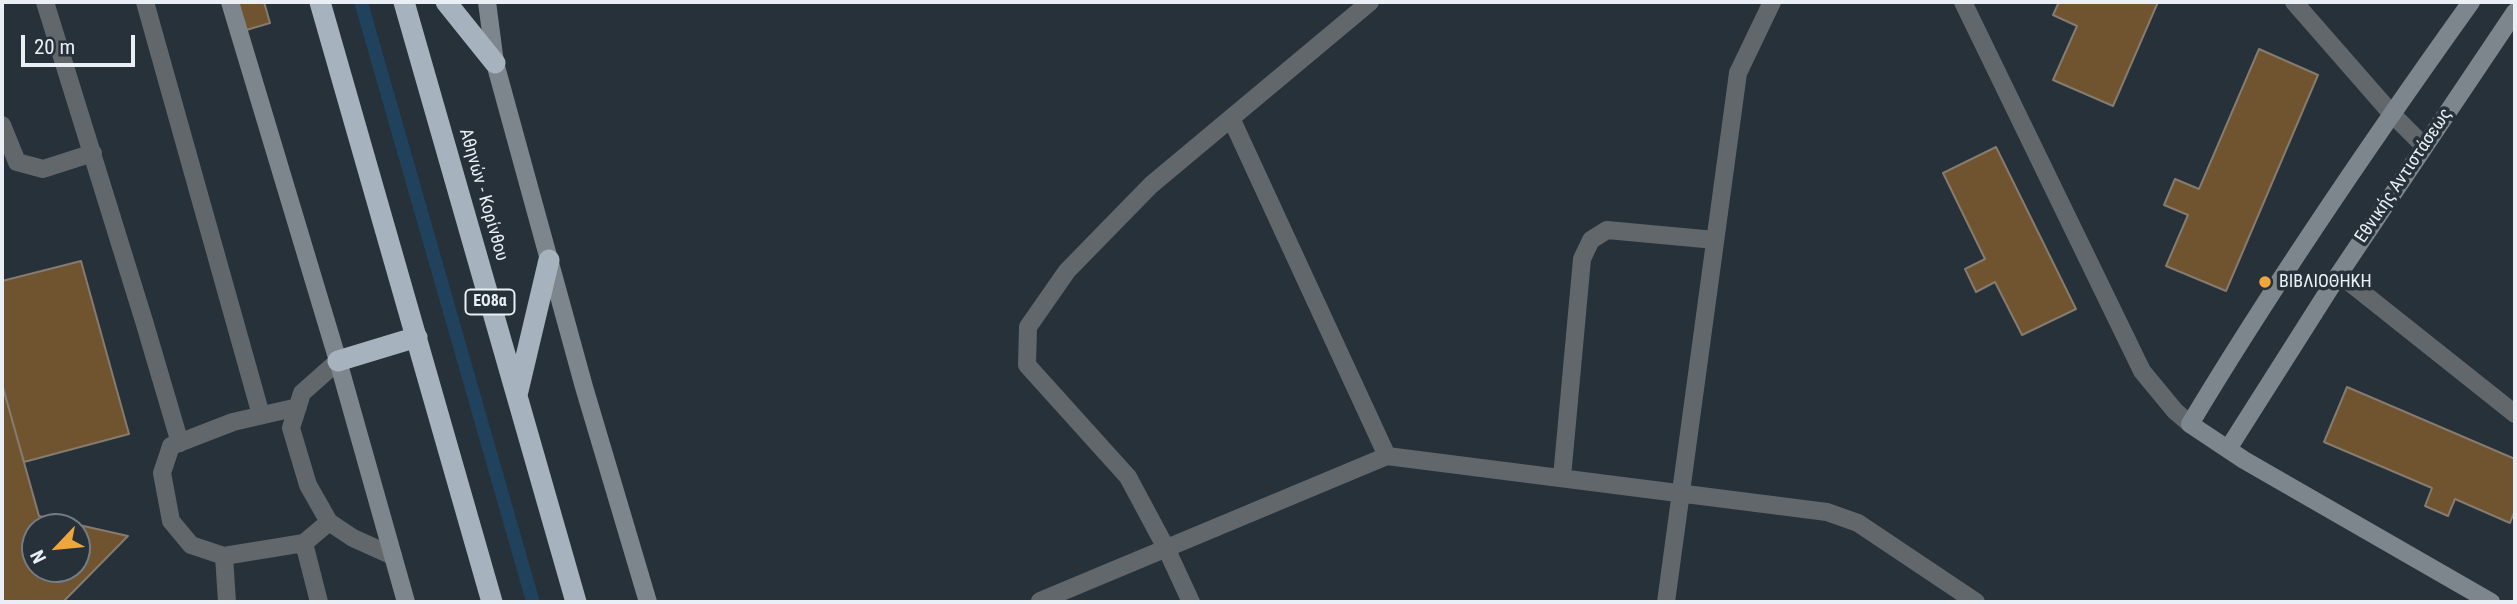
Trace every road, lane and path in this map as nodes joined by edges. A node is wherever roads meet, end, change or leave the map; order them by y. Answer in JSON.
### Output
{"nodes":[{"id":1,"x":45,"y":2,"type":"edge"},
{"id":2,"x":145,"y":2,"type":"edge"},
{"id":3,"x":230,"y":2,"type":"edge"},
{"id":4,"x":320,"y":2,"type":"edge"},
{"id":5,"x":404,"y":2,"type":"edge"},
{"id":6,"x":446,"y":2,"type":"edge"},
{"id":7,"x":487,"y":2,"type":"edge"},
{"id":8,"x":1370,"y":2,"type":"edge"},
{"id":9,"x":1772,"y":2,"type":"edge"},
{"id":10,"x":1963,"y":2,"type":"edge"},
{"id":11,"x":2294,"y":2,"type":"edge"},
{"id":12,"x":2470,"y":2,"type":"edge"},
{"id":13,"x":2515,"y":12,"type":"edge"},
{"id":14,"x":495,"y":63,"type":"junction"},
{"id":15,"x":2391,"y":113,"type":"junction"},
{"id":16,"x":1231,"y":118,"type":"junction"},
{"id":17,"x":2,"y":125,"type":"edge"},
{"id":18,"x":2424,"y":146,"type":"junction"},
{"id":19,"x":93,"y":153,"type":"junction"},
{"id":20,"x":1716,"y":240,"type":"junction"},
{"id":21,"x":549,"y":260,"type":"junction"},
{"id":22,"x":2339,"y":274,"type":"junction"},
{"id":23,"x":417,"y":337,"type":"junction"},
{"id":24,"x":338,"y":361,"type":"junction"},
{"id":25,"x":517,"y":397,"type":"junction"},
{"id":26,"x":298,"y":407,"type":"junction"},
{"id":27,"x":2515,"y":414,"type":"edge"},
{"id":28,"x":261,"y":415,"type":"junction"},
{"id":29,"x":2190,"y":424,"type":"junction"},
{"id":30,"x":180,"y":443,"type":"junction"},
{"id":31,"x":2228,"y":449,"type":"junction"},
{"id":32,"x":1387,"y":456,"type":"junction"},
{"id":33,"x":1562,"y":477,"type":"junction"},
{"id":34,"x":1682,"y":495,"type":"junction"},
{"id":35,"x":329,"y":522,"type":"junction"},
{"id":36,"x":304,"y":543,"type":"junction"},
{"id":37,"x":1166,"y":548,"type":"junction"},
{"id":38,"x":224,"y":556,"type":"junction"},
{"id":39,"x":393,"y":556,"type":"junction"},
{"id":40,"x":1040,"y":601,"type":"edge"},
{"id":41,"x":227,"y":602,"type":"edge"},
{"id":42,"x":319,"y":602,"type":"edge"},
{"id":43,"x":406,"y":602,"type":"edge"},
{"id":44,"x":492,"y":602,"type":"edge"},
{"id":45,"x":576,"y":602,"type":"edge"},
{"id":46,"x":648,"y":602,"type":"edge"},
{"id":47,"x":1191,"y":602,"type":"edge"},
{"id":48,"x":1666,"y":602,"type":"edge"},
{"id":49,"x":1976,"y":602,"type":"edge"},
{"id":50,"x":2491,"y":602,"type":"edge"}],
"edges":[{"from":1,"to":19,"type":"street"},
{"from":2,"to":28,"type":"street"},
{"from":3,"to":24,"type":"street"},
{"from":4,"to":23,"type":"highway"},
{"from":5,"to":25,"type":"highway","name":"Αθηνών - Κορίνθου","number":"ΕΟ8α"},
{"from":6,"to":14,"type":"highway"},
{"from":7,"to":14,"type":"street"},
{"from":8,"to":16,"type":"street"},
{"from":9,"to":20,"type":"street"},
{"from":10,"to":29,"type":"street"},
{"from":11,"to":15,"type":"street"},
{"from":12,"to":15,"type":"street"},
{"from":13,"to":18,"type":"street","name":"Εθνικής Αντιστάσεως"},
{"from":14,"to":21,"type":"street"},
{"from":15,"to":18,"type":"street"},
{"from":15,"to":29,"type":"street"},
{"from":16,"to":32,"type":"street"},
{"from":16,"to":37,"type":"street"},
{"from":17,"to":19,"type":"street"},
{"from":18,"to":22,"type":"street","name":"Εθνικής Αντιστάσεως"},
{"from":19,"to":30,"type":"street"},
{"from":20,"to":33,"type":"street"},
{"from":20,"to":34,"type":"street"},
{"from":21,"to":25,"type":"highway"},
{"from":21,"to":46,"type":"street"},
{"from":22,"to":27,"type":"street"},
{"from":22,"to":31,"type":"street","name":"Εθνικής Αντιστάσεως"},
{"from":23,"to":24,"type":"highway"},
{"from":23,"to":44,"type":"highway"},
{"from":24,"to":26,"type":"street"},
{"from":24,"to":39,"type":"street"},
{"from":25,"to":45,"type":"highway","name":"Αθηνών - Κορίνθου","number":"ΕΟ8α"},
{"from":26,"to":28,"type":"street"},
{"from":26,"to":35,"type":"street"},
{"from":28,"to":30,"type":"street"},
{"from":29,"to":31,"type":"street"},
{"from":30,"to":38,"type":"street"},
{"from":31,"to":50,"type":"street"},
{"from":32,"to":33,"type":"street"},
{"from":32,"to":37,"type":"street"},
{"from":33,"to":34,"type":"street"},
{"from":34,"to":48,"type":"street"},
{"from":34,"to":49,"type":"street"},
{"from":35,"to":36,"type":"street"},
{"from":35,"to":39,"type":"street"},
{"from":36,"to":38,"type":"street"},
{"from":36,"to":42,"type":"street"},
{"from":37,"to":40,"type":"street"},
{"from":37,"to":47,"type":"street"},
{"from":38,"to":41,"type":"street"},
{"from":39,"to":43,"type":"street"}]}
